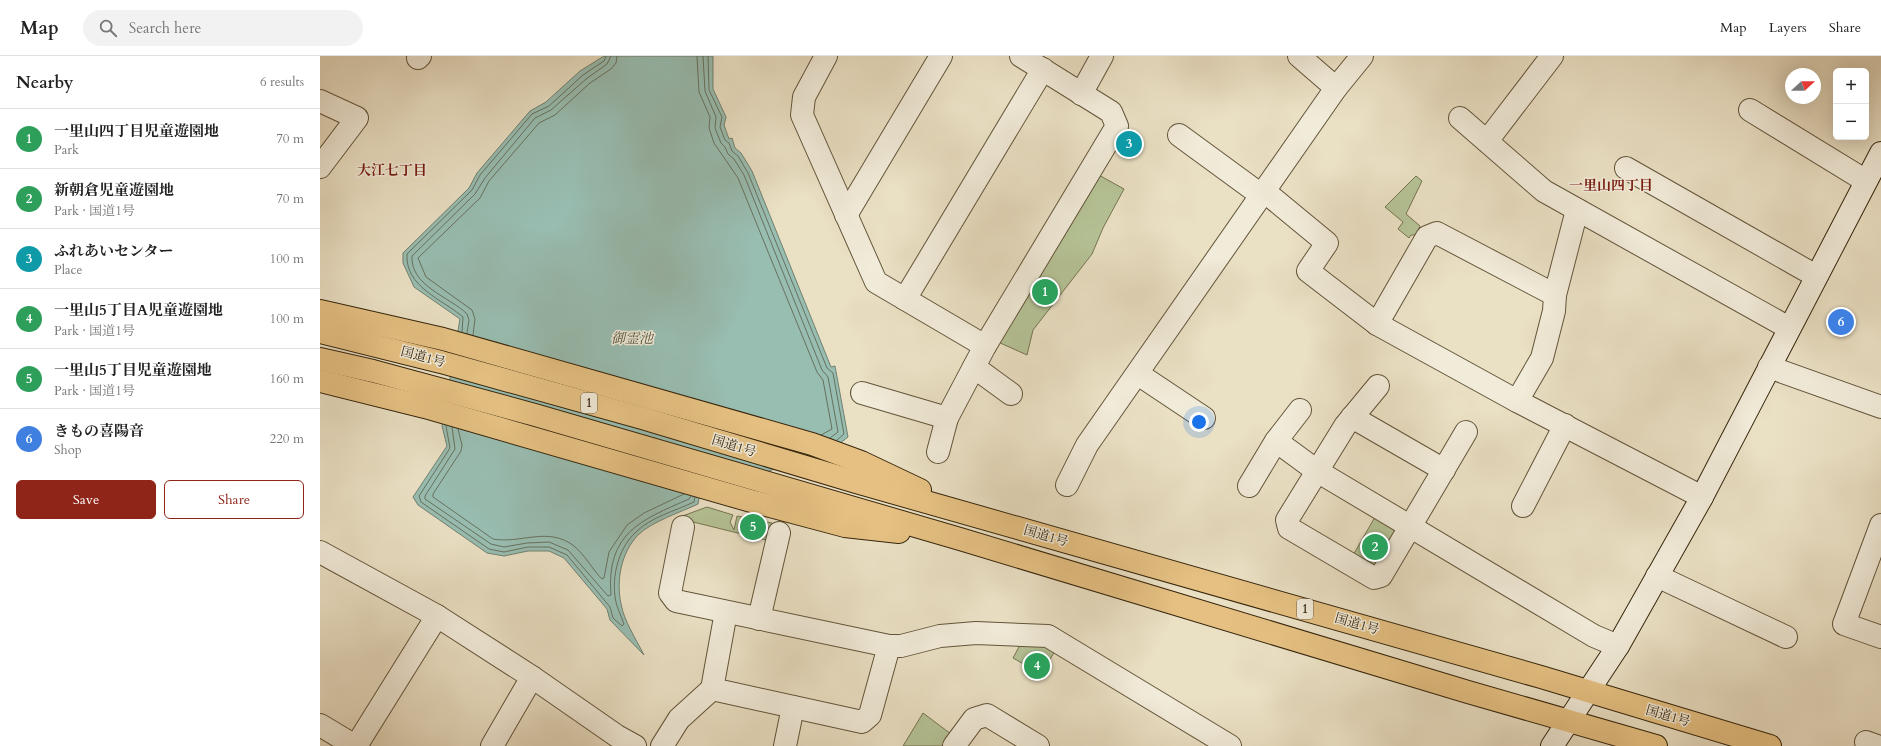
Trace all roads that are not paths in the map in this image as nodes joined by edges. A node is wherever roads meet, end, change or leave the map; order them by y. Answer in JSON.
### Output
{"nodes":[{"id":1,"x":826,"y":56,"type":"edge"},
{"id":2,"x":941,"y":56,"type":"edge"},
{"id":3,"x":1021,"y":56,"type":"edge"},
{"id":4,"x":1102,"y":56,"type":"edge"},
{"id":5,"x":1299,"y":56,"type":"edge"},
{"id":6,"x":1362,"y":56,"type":"edge"},
{"id":7,"x":1552,"y":56,"type":"edge"},
{"id":8,"x":1042,"y":69,"type":"junction"},
{"id":9,"x":1336,"y":88,"type":"junction"},
{"id":10,"x":1081,"y":94,"type":"junction"},
{"id":11,"x":320,"y":101,"type":"edge"},
{"id":12,"x":1750,"y":110,"type":"dead end"},
{"id":13,"x":1460,"y":118,"type":"dead end"},
{"id":14,"x":1180,"y":135,"type":"dead end"},
{"id":15,"x":1487,"y":141,"type":"junction"},
{"id":16,"x":1881,"y":152,"type":"edge"},
{"id":17,"x":320,"y":167,"type":"edge"},
{"id":18,"x":1626,"y":168,"type":"dead end"},
{"id":19,"x":1866,"y":181,"type":"junction"},
{"id":20,"x":1263,"y":193,"type":"junction"},
{"id":21,"x":1577,"y":210,"type":"junction"},
{"id":22,"x":846,"y":215,"type":"junction"},
{"id":23,"x":1816,"y":276,"type":"junction"},
{"id":24,"x":1555,"y":295,"type":"junction"},
{"id":25,"x":905,"y":299,"type":"junction"},
{"id":26,"x":320,"y":311,"type":"edge"},
{"id":27,"x":1377,"y":324,"type":"junction"},
{"id":28,"x":1788,"y":328,"type":"junction"},
{"id":29,"x":320,"y":332,"type":"edge"},
{"id":30,"x":985,"y":346,"type":"junction"},
{"id":31,"x":320,"y":360,"type":"edge"},
{"id":32,"x":974,"y":367,"type":"junction"},
{"id":33,"x":1769,"y":367,"type":"junction"},
{"id":34,"x":1138,"y":374,"type":"junction"},
{"id":35,"x":320,"y":381,"type":"edge"},
{"id":36,"x":1378,"y":386,"type":"dead end"},
{"id":37,"x":862,"y":393,"type":"dead end"},
{"id":38,"x":1011,"y":394,"type":"dead end"},
{"id":39,"x":1517,"y":401,"type":"junction"},
{"id":40,"x":1881,"y":407,"type":"edge"},
{"id":41,"x":1300,"y":410,"type":"dead end"},
{"id":42,"x":1352,"y":417,"type":"junction"},
{"id":43,"x":947,"y":418,"type":"junction"},
{"id":44,"x":1204,"y":418,"type":"dead end"},
{"id":45,"x":1565,"y":425,"type":"junction"},
{"id":46,"x":1466,"y":432,"type":"dead end"},
{"id":47,"x":1276,"y":441,"type":"junction"},
{"id":48,"x":938,"y":452,"type":"dead end"},
{"id":49,"x":1444,"y":470,"type":"junction"},
{"id":50,"x":1317,"y":471,"type":"junction"},
{"id":51,"x":858,"y":472,"type":"junction"},
{"id":52,"x":1067,"y":485,"type":"dead end"},
{"id":53,"x":1249,"y":486,"type":"dead end"},
{"id":54,"x":1702,"y":497,"type":"junction"},
{"id":55,"x":1523,"y":506,"type":"dead end"},
{"id":56,"x":848,"y":517,"type":"junction"},
{"id":57,"x":1881,"y":525,"type":"edge"},
{"id":58,"x":683,"y":527,"type":"dead end"},
{"id":59,"x":1411,"y":527,"type":"junction"},
{"id":60,"x":779,"y":532,"type":"dead end"},
{"id":61,"x":320,"y":552,"type":"edge"},
{"id":62,"x":1657,"y":576,"type":"junction"},
{"id":63,"x":726,"y":612,"type":"junction"},
{"id":64,"x":437,"y":616,"type":"junction"},
{"id":65,"x":759,"y":619,"type":"junction"},
{"id":66,"x":1786,"y":637,"type":"dead end"},
{"id":67,"x":1881,"y":637,"type":"edge"},
{"id":68,"x":889,"y":646,"type":"junction"},
{"id":69,"x":1618,"y":646,"type":"junction"},
{"id":70,"x":532,"y":677,"type":"junction"},
{"id":71,"x":712,"y":689,"type":"junction"},
{"id":72,"x":1588,"y":692,"type":"junction"},
{"id":73,"x":793,"y":708,"type":"junction"},
{"id":74,"x":1569,"y":721,"type":"junction"},
{"id":75,"x":320,"y":725,"type":"edge"},
{"id":76,"x":621,"y":743,"type":"edge"},
{"id":77,"x":1762,"y":744,"type":"edge"},
{"id":78,"x":355,"y":746,"type":"edge"},
{"id":79,"x":492,"y":746,"type":"edge"},
{"id":80,"x":662,"y":746,"type":"edge"},
{"id":81,"x":785,"y":746,"type":"edge"},
{"id":82,"x":954,"y":746,"type":"edge"},
{"id":83,"x":1038,"y":746,"type":"edge"},
{"id":84,"x":1230,"y":746,"type":"edge"},
{"id":85,"x":1552,"y":746,"type":"edge"},
{"id":86,"x":1656,"y":746,"type":"edge"}],
"edges":[{"from":1,"to":22,"type":"street"},
{"from":2,"to":22,"type":"street"},
{"from":3,"to":8,"type":"street"},
{"from":4,"to":10,"type":"street"},
{"from":5,"to":9,"type":"street"},
{"from":6,"to":9,"type":"street"},
{"from":7,"to":15,"type":"street"},
{"from":8,"to":10,"type":"street"},
{"from":8,"to":25,"type":"street"},
{"from":9,"to":20,"type":"street"},
{"from":10,"to":30,"type":"street"},
{"from":11,"to":17,"type":"street"},
{"from":12,"to":19,"type":"street"},
{"from":13,"to":15,"type":"street"},
{"from":14,"to":20,"type":"street"},
{"from":15,"to":21,"type":"street"},
{"from":16,"to":19,"type":"street"},
{"from":18,"to":23,"type":"street"},
{"from":19,"to":23,"type":"street"},
{"from":20,"to":27,"type":"street"},
{"from":20,"to":34,"type":"street"},
{"from":21,"to":24,"type":"street"},
{"from":21,"to":28,"type":"street"},
{"from":22,"to":25,"type":"street"},
{"from":23,"to":28,"type":"street"},
{"from":24,"to":27,"type":"street"},
{"from":24,"to":39,"type":"street"},
{"from":25,"to":30,"type":"street"},
{"from":26,"to":51,"type":"highway"},
{"from":27,"to":39,"type":"street"},
{"from":28,"to":33,"type":"street"},
{"from":29,"to":51,"type":"highway","name":"国道1号","number":"1"},
{"from":30,"to":32,"type":"street"},
{"from":31,"to":56,"type":"highway","name":"国道1号","number":"1"},
{"from":32,"to":38,"type":"street"},
{"from":32,"to":43,"type":"street"},
{"from":33,"to":40,"type":"street"},
{"from":33,"to":54,"type":"street"},
{"from":34,"to":44,"type":"street"},
{"from":34,"to":52,"type":"street"},
{"from":35,"to":56,"type":"highway"},
{"from":36,"to":42,"type":"street"},
{"from":37,"to":43,"type":"street"},
{"from":39,"to":45,"type":"street"},
{"from":41,"to":47,"type":"street"},
{"from":42,"to":49,"type":"street"},
{"from":42,"to":50,"type":"street"},
{"from":43,"to":48,"type":"street"},
{"from":45,"to":54,"type":"street"},
{"from":45,"to":55,"type":"street"},
{"from":46,"to":49,"type":"street"},
{"from":47,"to":50,"type":"street"},
{"from":47,"to":53,"type":"street"},
{"from":49,"to":59,"type":"street"},
{"from":50,"to":59,"type":"street"},
{"from":50,"to":59,"type":"street"},
{"from":51,"to":72,"type":"highway","name":"国道1号","number":"1"},
{"from":54,"to":62,"type":"street"},
{"from":56,"to":74,"type":"highway","name":"国道1号","number":"1"},
{"from":57,"to":67,"type":"street"},
{"from":58,"to":63,"type":"street"},
{"from":59,"to":69,"type":"street"},
{"from":60,"to":65,"type":"street"},
{"from":61,"to":64,"type":"street"},
{"from":62,"to":66,"type":"street"},
{"from":62,"to":69,"type":"street"},
{"from":63,"to":65,"type":"street"},
{"from":63,"to":71,"type":"street"},
{"from":64,"to":70,"type":"street"},
{"from":64,"to":78,"type":"street"},
{"from":65,"to":68,"type":"street"},
{"from":68,"to":73,"type":"street"},
{"from":68,"to":84,"type":"street"},
{"from":69,"to":72,"type":"street"},
{"from":70,"to":76,"type":"street"},
{"from":70,"to":79,"type":"street"},
{"from":71,"to":73,"type":"street"},
{"from":71,"to":80,"type":"street"},
{"from":72,"to":74,"type":"street"},
{"from":72,"to":77,"type":"highway","name":"国道1号","number":"1"},
{"from":73,"to":81,"type":"street"},
{"from":74,"to":85,"type":"street"},
{"from":74,"to":86,"type":"highway","name":"国道1号","number":"1"},
{"from":75,"to":78,"type":"street"},
{"from":82,"to":83,"type":"street"}]}
